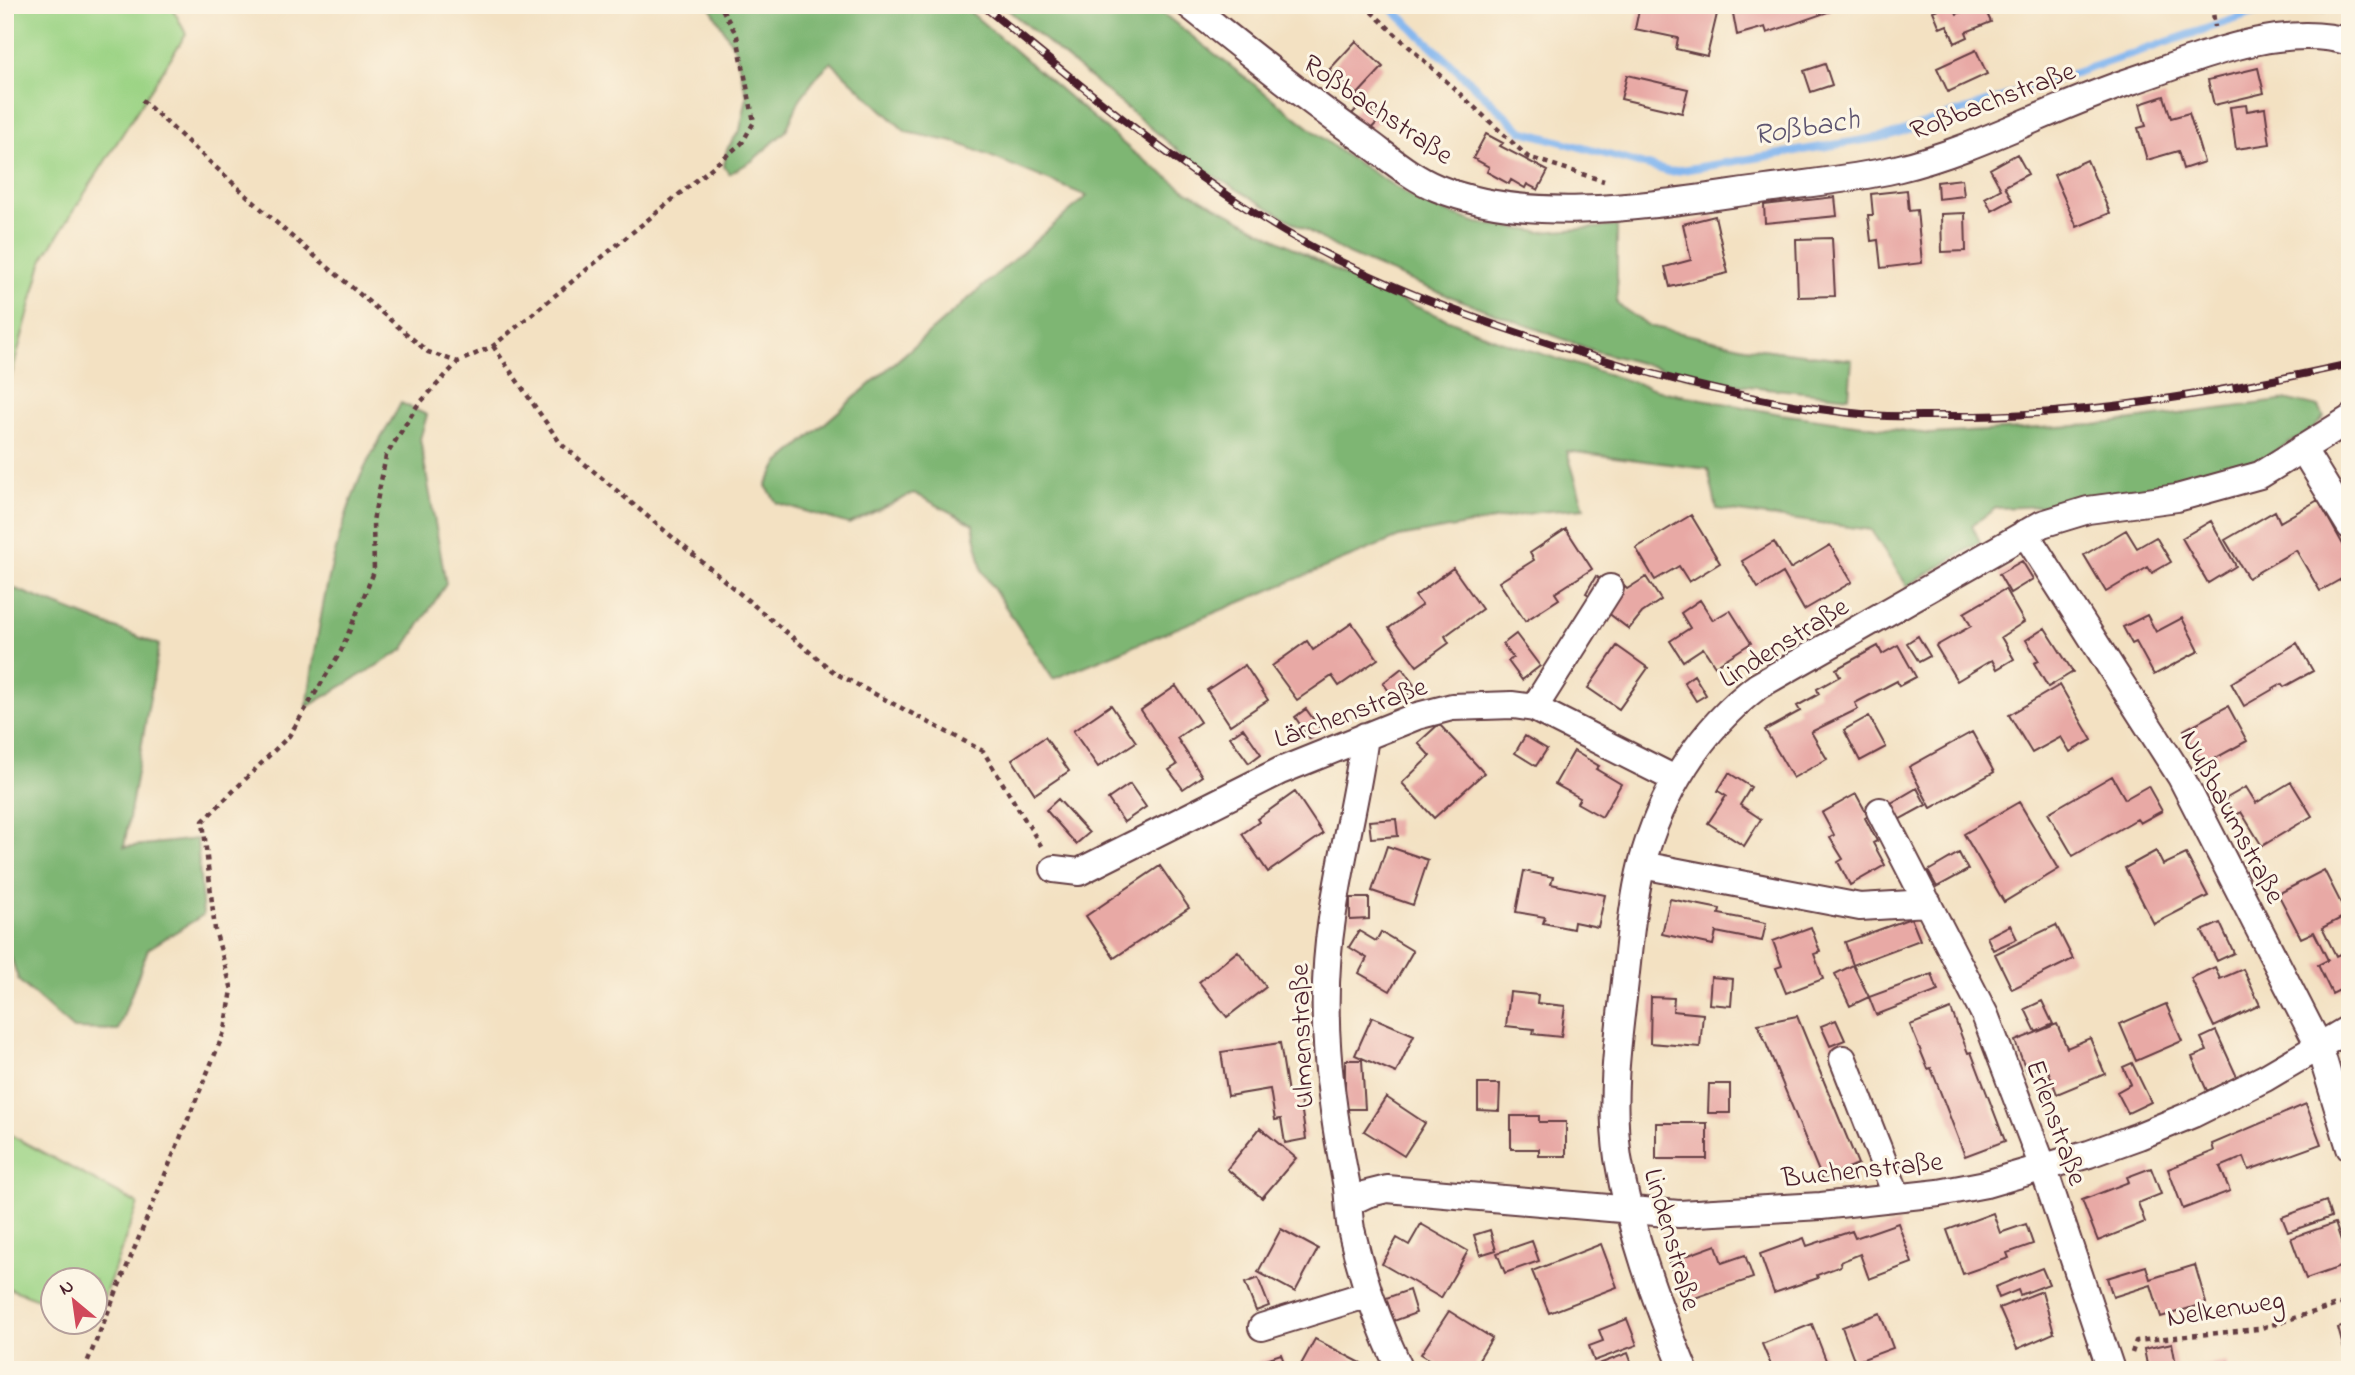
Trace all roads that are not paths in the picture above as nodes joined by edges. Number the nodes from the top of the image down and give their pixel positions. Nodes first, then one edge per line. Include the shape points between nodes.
1 (1189, 5) edge
2 (2350, 42) edge
3 (2350, 419) edge
4 (2302, 448) junction
5 (2350, 526) edge
6 (2025, 533) junction
7 (1610, 588) dead end
8 (1534, 708) junction
9 (1365, 736) junction
10 (1675, 779) junction
11 (1880, 811) dead end
12 (1642, 865) junction
13 (1054, 869) road end
14 (1928, 903) junction
15 (2350, 1028) edge
16 (2319, 1046) junction
17 (1843, 1059) dead end
18 (2350, 1147) edge
19 (2043, 1167) junction
20 (1897, 1197) junction
21 (1350, 1202) junction
22 (1628, 1211) junction
23 (1369, 1294) junction
24 (1262, 1328) dead end
25 (2120, 1365) edge
26 (1400, 1370) edge
27 (1684, 1370) edge

1 - 2 street, Roßbachstraße via 1304,97 1435,187 1498,205 1574,211 1671,202 1896,169 1986,138 2084,96 2246,44 2303,35
3 - 4 street, Lindenstraße
4 - 5 street
4 - 6 street, Lindenstraße via 2260,475 2177,498 2063,516
6 - 10 street, Lindenstraße via 1758,686 1722,717
6 - 16 street, Nußbaumstraße via 2182,777
7 - 8 street
8 - 9 street, Lärchenstraße via 1452,707
8 - 10 street, Lärchenstraße
9 - 13 street, Lärchenstraße via 1280,771 1079,872
9 - 21 street, Ulmenstraße via 1332,919 1327,977 1326,1054
10 - 12 street, Lindenstraße
11 - 14 street, Erlenstraße
12 - 14 street via 1860,907
12 - 22 street, Lindenstraße via 1615,1058 1618,1156
14 - 19 street, Erlenstraße via 1985,1016
15 - 16 street, Buchenstraße
16 - 18 street, Nußbaumstraße
16 - 19 street, Buchenstraße via 2193,1114
17 - 20 street
19 - 20 street, Buchenstraße via 1986,1184
19 - 25 street, Erlenstraße
20 - 22 street, Buchenstraße via 1747,1211
21 - 22 street, Buchenstraße via 1387,1189
21 - 23 street, Ulmenstraße via 1349,1217
22 - 27 street, Lindenstraße
23 - 24 street
23 - 26 street, Ulmenstraße

